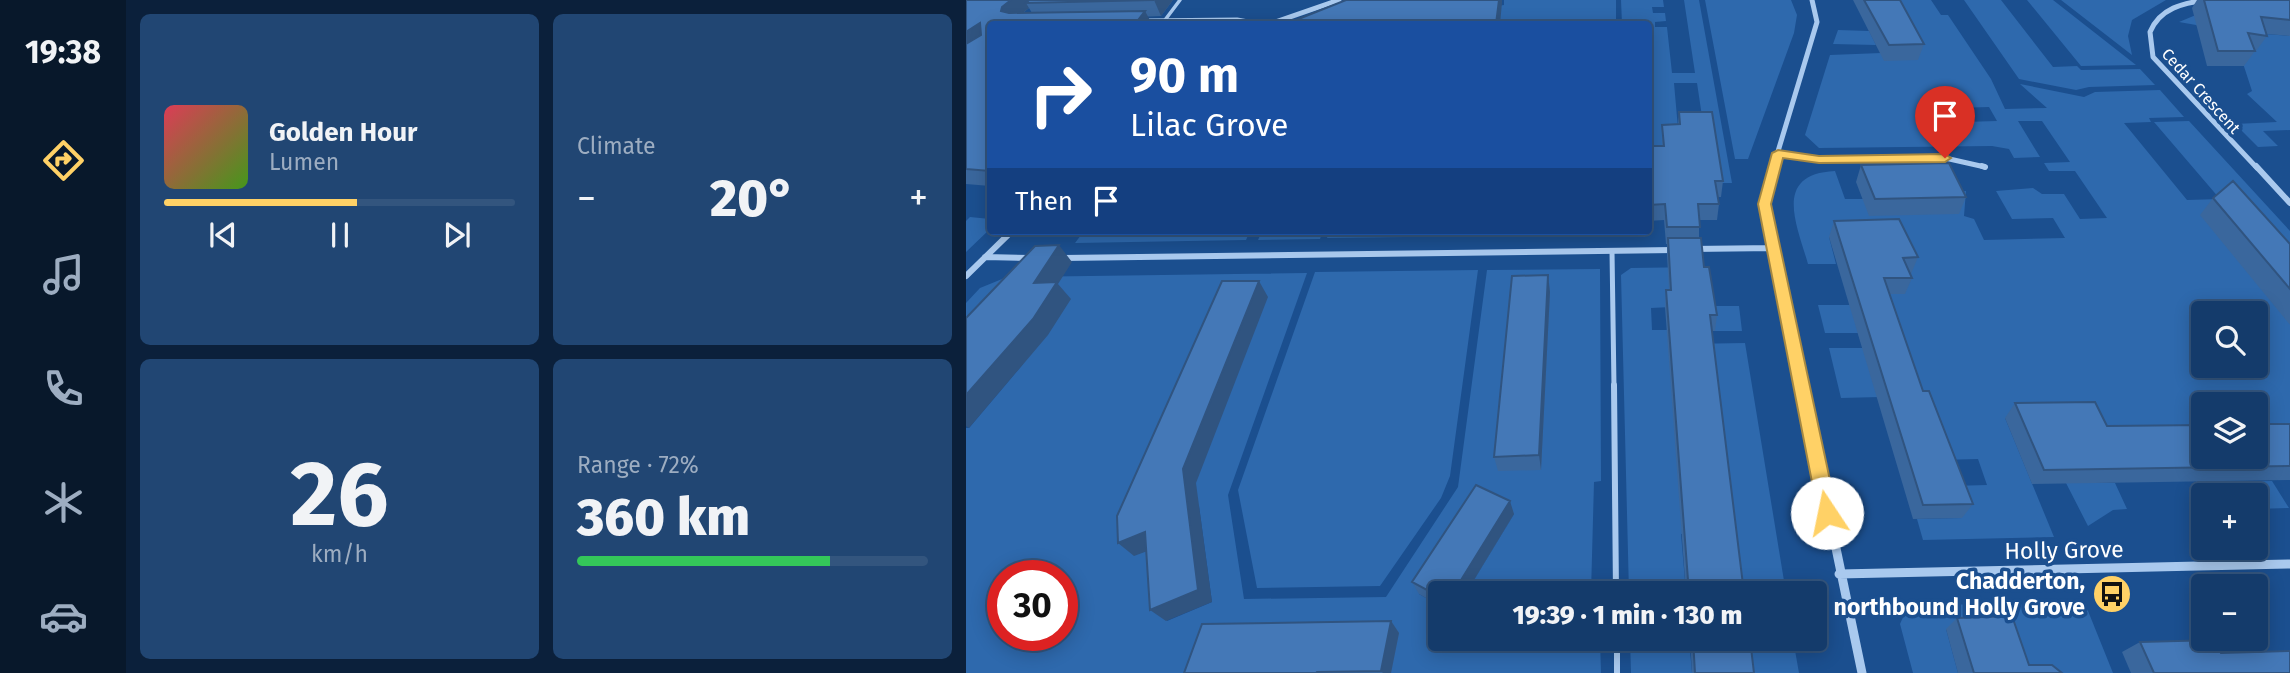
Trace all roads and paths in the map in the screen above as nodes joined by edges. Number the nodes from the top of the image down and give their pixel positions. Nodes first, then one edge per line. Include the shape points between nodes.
1 (1180, 0) edge
2 (1339, 0) edge
3 (1812, 0) edge
4 (2194, 0) edge
5 (2207, 0) edge
6 (1164, 21) edge
7 (1200, 21) edge
8 (1242, 21) edge
9 (1279, 21) edge
10 (1778, 153) junction
11 (1985, 167) dead end
12 (2290, 204) edge
13 (1008, 235) edge
14 (1774, 248) junction
15 (1612, 251) junction
16 (985, 257) junction
17 (1033, 258) edge
18 (1060, 258) edge
19 (966, 276) edge
20 (2290, 564) edge
21 (1839, 574) junction
22 (1616, 581) edge
23 (1617, 651) edge
24 (1617, 673) edge
25 (1861, 673) edge

1 - 6 lane
2 - 9 street
3 - 10 street via 1817,22
4 - 5 street, Cedar Crescent
4 - 12 street, Cedar Crescent via 2152,23 2146,37 2152,57
7 - 8 street
10 - 11 street via 1819,159 1945,158
10 - 14 street via 1765,204
13 - 16 street
14 - 15 street
14 - 21 street
15 - 18 street
15 - 22 lane
16 - 17 street
16 - 19 street
20 - 21 street, Holly Grove
21 - 25 street
23 - 24 lane

